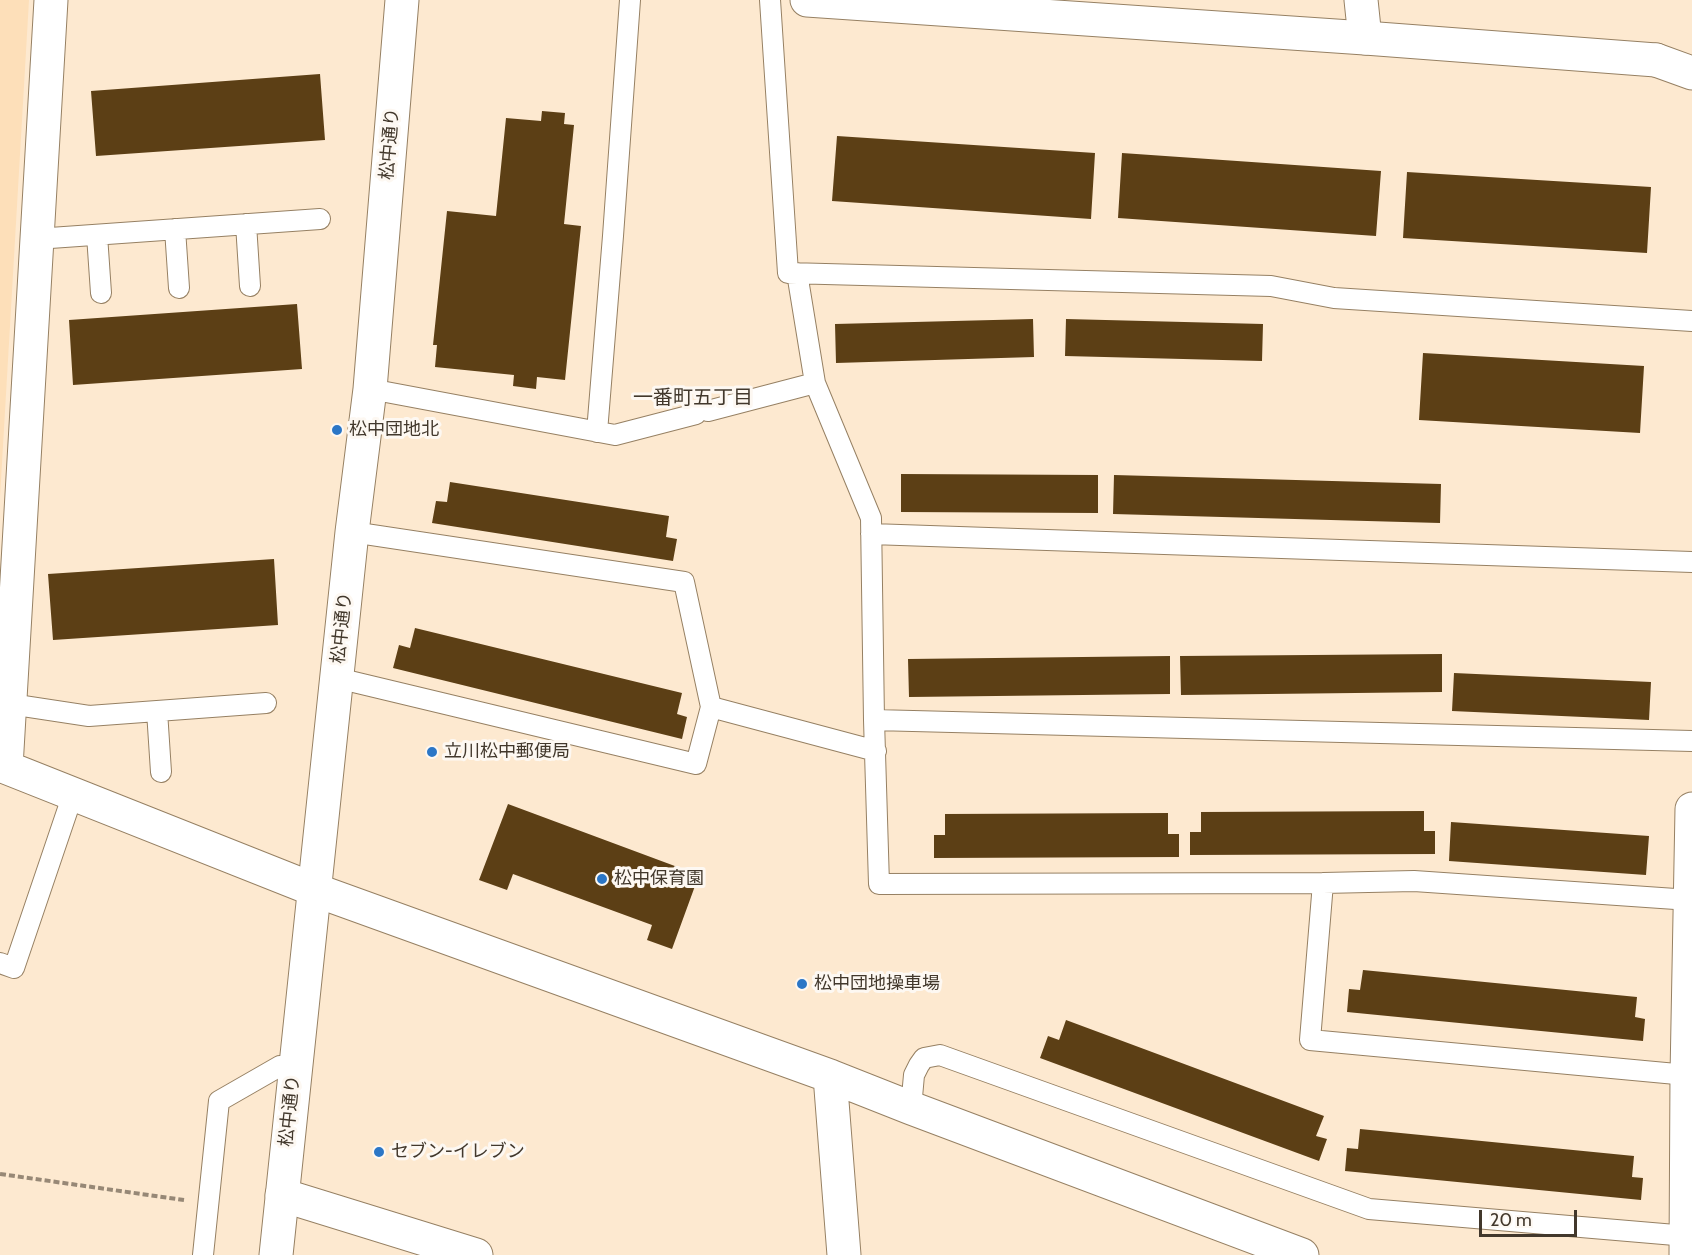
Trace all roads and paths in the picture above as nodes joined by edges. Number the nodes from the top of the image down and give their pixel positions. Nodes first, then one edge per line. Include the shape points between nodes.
1 (51, 0) edge
2 (402, 0) edge
3 (630, 0) edge
4 (770, 0) edge
5 (807, 0) edge
6 (1361, 0) edge
7 (1365, 38) junction
8 (1692, 73) edge
9 (320, 219) dead end
10 (246, 224) junction
11 (175, 230) junction
12 (97, 235) junction
13 (36, 239) junction
14 (797, 273) junction
15 (250, 286) dead end
16 (179, 288) dead end
17 (100, 293) dead end
18 (1692, 321) edge
19 (815, 382) junction
20 (370, 389) junction
21 (597, 432) junction
22 (352, 532) junction
23 (871, 534) junction
24 (1692, 562) edge
25 (337, 678) junction
26 (266, 703) dead end
27 (10, 704) junction
28 (711, 707) junction
29 (157, 711) junction
30 (874, 720) junction
31 (1692, 741) edge
32 (876, 752) junction
33 (3, 766) edge
34 (161, 772) dead end
35 (73, 794) junction
36 (1692, 809) edge
37 (1323, 883) junction
38 (315, 890) junction
39 (1690, 900) junction
40 (0, 963) edge
41 (295, 1067) junction
42 (1687, 1075) junction
43 (830, 1076) junction
44 (911, 1108) junction
45 (0, 1174) edge
46 (282, 1195) junction
47 (209, 1203) junction
48 (1686, 1246) edge
49 (203, 1255) edge
50 (276, 1255) edge
51 (476, 1255) edge
52 (844, 1255) edge
53 (1302, 1255) edge

1 - 13 street
2 - 20 street, 松中通り
3 - 21 lane
4 - 14 lane via 788,273
5 - 7 street
6 - 7 street
7 - 8 street via 1656,60
9 - 10 lane
10 - 11 lane
10 - 15 lane
11 - 12 lane
11 - 16 lane
12 - 13 lane
12 - 17 lane
13 - 27 street
14 - 18 lane via 1271,286 1334,298
14 - 19 lane
19 - 21 lane via 615,435
19 - 23 lane via 872,518
20 - 21 lane
20 - 22 street, 松中通り
22 - 25 street, 松中通り
22 - 28 lane via 684,582
23 - 24 lane
23 - 30 lane
25 - 28 lane via 696,764
25 - 38 street, 松中通り
26 - 29 lane
27 - 29 lane via 89,716
27 - 33 street
28 - 32 lane
29 - 34 lane
30 - 31 lane
30 - 32 lane
32 - 37 lane via 879,884
33 - 35 street
35 - 38 street
35 - 40 lane via 14,968
36 - 39 street
37 - 39 lane via 1414,881
37 - 42 lane via 1310,1040
38 - 41 street, 松中通り
38 - 43 street
39 - 42 street
41 - 46 street, 松中通り
41 - 47 lane via 280,1066 219,1101
42 - 48 street
43 - 44 street
43 - 52 street
44 - 48 lane via 914,1075 919,1065 924,1058 940,1055 1370,1209
44 - 53 street
45 - 47 path
46 - 50 street, 松中通り
46 - 51 street
47 - 49 lane

